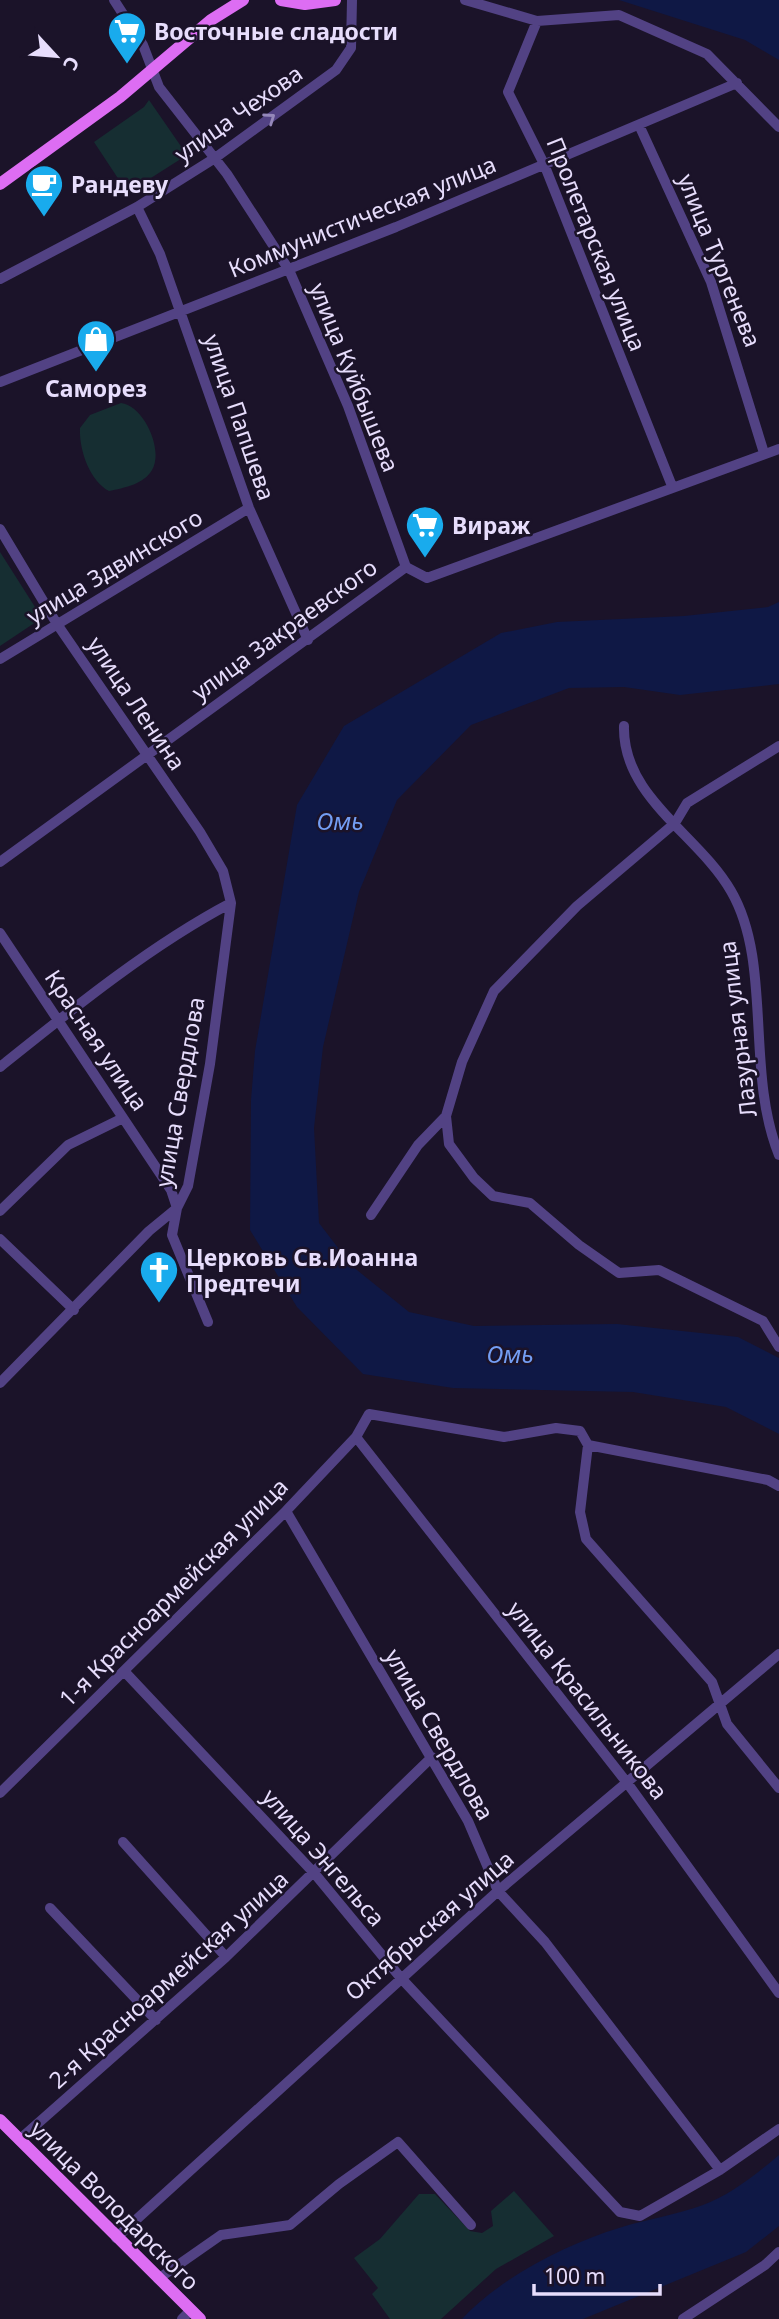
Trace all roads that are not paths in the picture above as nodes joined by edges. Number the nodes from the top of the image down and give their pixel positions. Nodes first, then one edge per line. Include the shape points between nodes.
1 (114, 0) edge
2 (243, 0) edge
3 (281, 0) edge
4 (335, 0) edge
5 (352, 0) edge
6 (465, 0) edge
7 (537, 21) junction
8 (153, 70) junction
9 (737, 83) junction
10 (639, 125) junction
11 (779, 127) edge
12 (215, 159) junction
13 (544, 164) junction
14 (0, 184) edge
15 (136, 207) junction
16 (289, 270) junction
17 (0, 279) edge
18 (181, 312) junction
19 (0, 382) edge
20 (779, 449) edge
21 (764, 453) junction
22 (672, 486) junction
23 (249, 508) junction
24 (0, 529) edge
25 (406, 567) junction
26 (57, 624) junction
27 (308, 640) junction
28 (0, 659) edge
29 (624, 726) dead end
30 (779, 746) edge
31 (146, 754) junction
32 (675, 823) junction
33 (0, 862) edge
34 (231, 903) junction
35 (0, 933) edge
36 (58, 1021) junction
37 (0, 1067) edge
38 (446, 1116) junction
39 (123, 1118) junction
40 (779, 1155) edge
41 (177, 1208) junction
42 (0, 1211) edge
43 (371, 1215) dead end
44 (0, 1239) edge
45 (74, 1310) junction
46 (208, 1322) dead end
47 (779, 1347) edge
48 (0, 1383) edge
49 (356, 1437) junction
50 (588, 1446) junction
51 (779, 1486) edge
52 (286, 1511) junction
53 (777, 1659) edge
54 (124, 1671) junction
55 (722, 1702) junction
56 (432, 1758) junction
57 (628, 1784) junction
58 (779, 1788) edge
59 (0, 1793) edge
60 (122, 1842) dead end
61 (315, 1874) junction
62 (498, 1891) junction
63 (50, 1908) dead end
64 (226, 1957) junction
65 (400, 1977) junction
66 (779, 1993) edge
67 (156, 2020) junction
68 (0, 2120) edge
69 (779, 2129) edge
70 (19, 2140) junction
71 (720, 2170) junction
72 (471, 2225) dead end
73 (116, 2238) junction
74 (779, 2252) edge
75 (158, 2279) junction
76 (191, 2316) edge
77 (683, 2319) edge

1 - 8 street, улица Куйбышева
2 - 8 main road via 211,20
3 - 4 main road via 305,4
12 -> 5 street, улица Чехова via 346,60 351,48
6 - 7 street
7 - 9 street via 619,15 707,54
7 - 13 street, Пролетарская улица via 508,92
8 - 12 street, улица Куйбышева via 159,87
8 - 14 main road
9 - 10 street, Коммунистическая улица
9 - 11 street
10 - 13 street, Коммунистическая улица
10 - 21 street, улица Тургенева via 711,282
12 - 15 street, улица Чехова
12 - 16 street, улица Куйбышева
13 - 16 street, Коммунистическая улица
13 - 22 street, Пролетарская улица
15 - 17 street, улица Чехова
15 - 18 street, улица Папшева via 160,254
16 - 18 street, Коммунистическая улица
16 - 25 street, улица Куйбышева via 348,406
18 - 19 street, Коммунистическая улица
18 - 23 street, улица Папшева
20 - 21 street, улица Закраевского
21 - 22 street, улица Закраевского
22 - 25 street, улица Закраевского via 427,578
23 - 26 street, улица Здвинского
23 - 27 street, улица Папшева
24 - 26 street, улица Ленина
25 - 27 street, улица Закраевского
26 - 28 street, улица Здвинского
26 - 31 street, улица Ленина
27 - 31 street, улица Закраевского
29 - 32 street, Лазурная улица via 624,749 653,802
30 - 32 street via 687,803
31 - 33 street, улица Закраевского
31 - 34 street, улица Ленина via 223,871
32 - 38 street via 577,906 494,991
32 - 40 street, Лазурная улица via 730,889 745,920 752,949 763,1088
34 - 36 street
34 - 41 street, улица Свердлова via 188,1186
35 - 36 street, Красная улица
36 - 37 street
36 - 39 street, Красная улица
38 - 43 street via 418,1145
38 - 47 street via 449,1144 493,1196 530,1203 620,1273 659,1270 763,1321
39 - 41 street, Красная улица via 171,1190
39 - 42 street via 68,1145
41 - 45 street
41 - 46 street, улица Свердлова via 172,1235
44 - 45 street
45 - 48 street
49 - 50 street, 1-я Красноармейская улица via 369,1415 504,1437 556,1428 580,1431
49 - 52 street, 1-я Красноармейская улица
49 - 57 street, улица Красильникова
50 - 51 street via 768,1480
50 - 55 street via 580,1512 586,1539 712,1682
52 - 54 street, 1-я Красноармейская улица
52 - 56 street, улица Свердлова
53 - 55 street, Октябрьская улица
54 - 59 street, 1-я Красноармейская улица
54 - 61 street, улица Энгельса
55 - 57 street, Октябрьская улица
55 - 58 street via 727,1724
56 - 61 street, 2-я Красноармейская улица
56 - 62 street, улица Свердлова via 468,1821
57 - 62 street, Октябрьская улица
57 - 66 street, улица Красильникова
60 - 64 street
61 - 64 street, 2-я Красноармейская улица
61 - 65 street, улица Энгельса
62 - 65 street, Октябрьская улица
62 - 71 street, улица Свердлова via 545,1942
63 - 67 street
64 - 67 street, 2-я Красноармейская улица
65 - 71 street, улица Энгельса via 620,2212 640,2216
65 - 73 street, Октябрьская улица
67 - 70 street, 2-я Красноармейская улица
68 - 70 main road, улица Володарского
69 - 71 street
70 - 73 main road, улица Володарского
72 - 75 street via 398,2142 290,2225 221,2235
73 - 75 main road, улица Володарского
74 - 77 street
75 - 76 main road, улица Володарского

